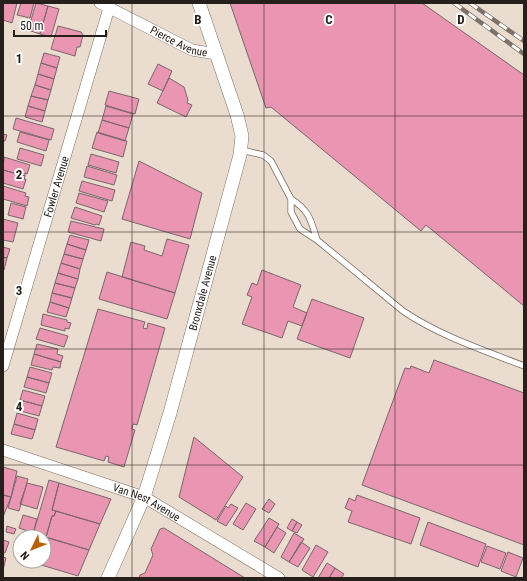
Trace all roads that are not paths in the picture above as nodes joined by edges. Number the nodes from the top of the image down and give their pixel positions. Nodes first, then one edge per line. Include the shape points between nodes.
1 (199, 3) edge
2 (104, 5) edge
3 (216, 54) junction
4 (241, 150) junction
5 (291, 199) junction
6 (317, 240) junction
7 (3, 366) edge
8 (524, 366) edge
9 (3, 450) edge
10 (144, 497) junction
11 (108, 578) edge
12 (279, 578) edge

1 - 3 street, Bronxdale Avenue
2 - 3 street, Pierce Avenue via 192,50
2 - 7 street, Fowler Avenue
3 - 4 street, Bronxdale Avenue via 240,125
4 - 5 lane via 267,157
4 - 10 street, Bronxdale Avenue via 182,373
5 - 6 lane via 303,206 312,222
5 - 6 lane via 291,212 300,229
6 - 8 lane via 381,294 417,320 452,338
9 - 10 street, Van Nest Avenue
10 - 11 street, Bronxdale Avenue
10 - 12 street, Van Nest Avenue

